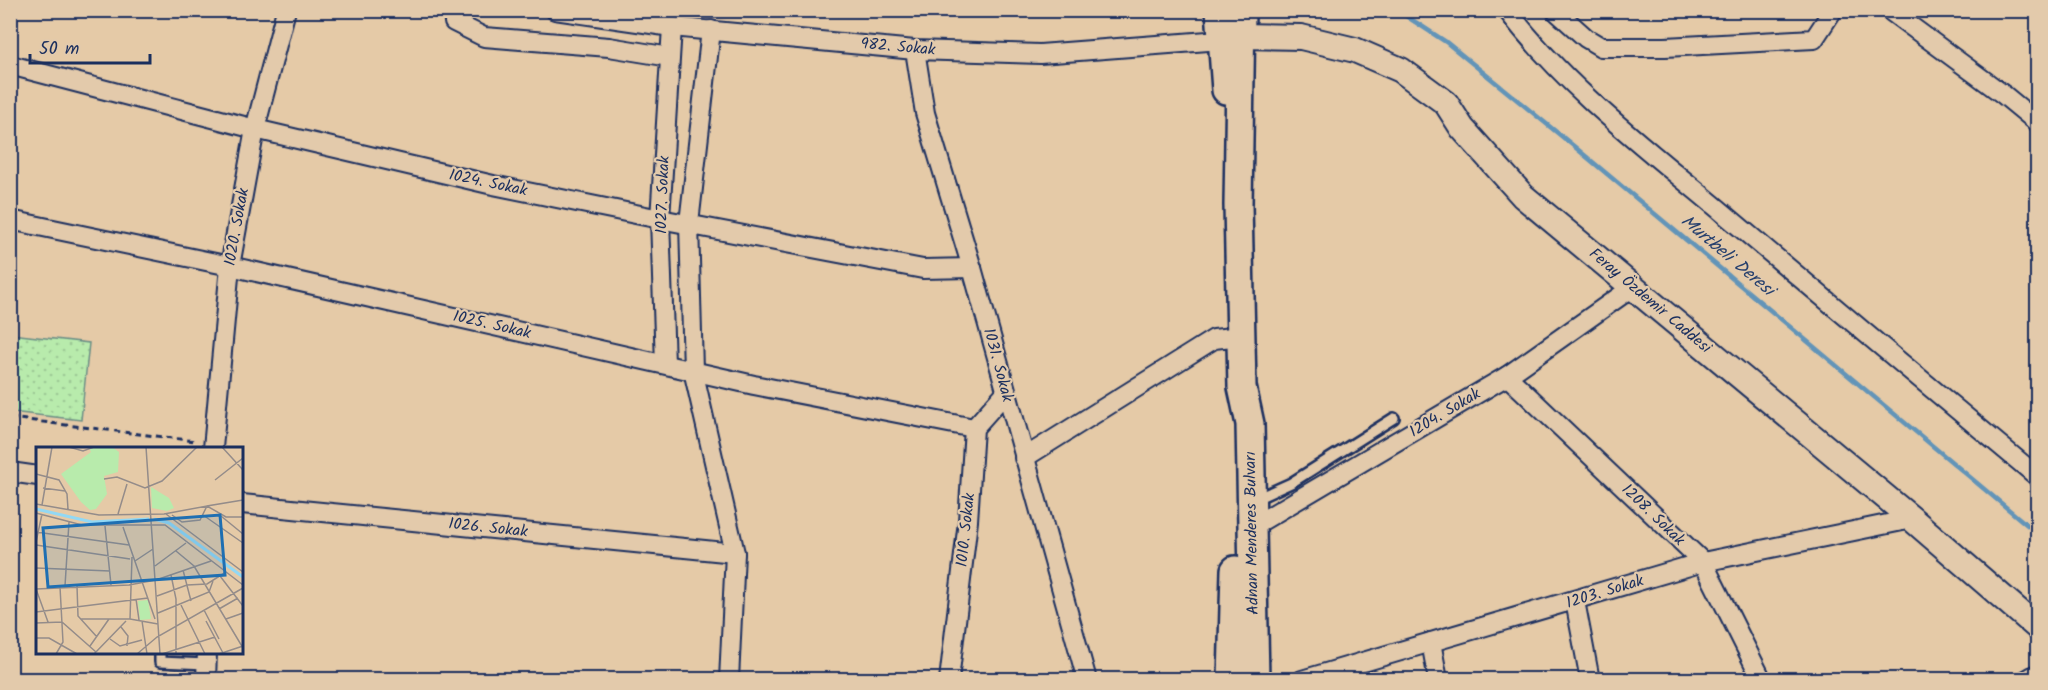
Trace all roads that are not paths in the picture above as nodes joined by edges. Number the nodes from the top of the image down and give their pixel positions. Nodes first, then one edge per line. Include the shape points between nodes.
1 (286, 10) edge
2 (453, 10) edge
3 (555, 10) edge
4 (1507, 10) edge
5 (1555, 10) edge
6 (1833, 10) edge
7 (1889, 10) edge
8 (1231, 24) edge
9 (672, 27) junction
10 (711, 30) junction
11 (915, 50) junction
12 (670, 57) junction
13 (10, 65) edge
14 (2037, 123) edge
15 (255, 129) junction
16 (660, 219) junction
17 (10, 220) edge
18 (689, 223) junction
19 (230, 266) junction
20 (972, 268) junction
21 (1633, 287) junction
22 (1241, 336) junction
23 (665, 364) junction
24 (693, 370) junction
25 (1507, 376) junction
26 (1242, 387) junction
27 (1006, 392) junction
28 (1394, 418) dead end
29 (975, 428) junction
30 (213, 446) edge
31 (1024, 458) junction
32 (10, 472) edge
33 (36, 476) edge
34 (2037, 477) edge
35 (1251, 501) junction
36 (243, 504) edge
37 (1912, 519) junction
38 (1251, 528) junction
39 (735, 553) junction
40 (1703, 562) junction
41 (1575, 601) junction
42 (2037, 628) edge
43 (1431, 642) junction
44 (160, 654) edge
45 (207, 665) edge
46 (2037, 673) edge
47 (729, 680) edge
48 (949, 680) edge
49 (1087, 680) edge
50 (1232, 680) edge
51 (1255, 680) edge
52 (1302, 680) edge
53 (1438, 680) edge
54 (1590, 680) edge
55 (1762, 680) edge
56 (2026, 680) edge

1 - 15 street, 1020. Sokak
2 - 12 street via 454,22 484,37 609,47
3 - 9 street, 982. Sokak
4 - 34 street via 1570,82
5 - 6 street via 1601,47 1814,39
7 - 14 street
8 - 11 street, 982. Sokak via 1040,54
8 - 21 street, Feray Özdemir Caddesi via 1355,50 1401,70 1446,103 1462,128 1523,196
8 - 22 main road, Adnan Menderes Bulvarı
9 - 10 street, 982. Sokak
9 - 12 street, 1027. Sokak
10 - 11 street, 982. Sokak
10 - 18 street
11 - 20 street, 1031. Sokak via 925,113
12 - 16 street, 1027. Sokak
13 - 15 street, 1024. Sokak
15 - 16 street, 1024. Sokak
15 - 19 street, 1020. Sokak
16 - 18 street, 1024. Sokak
16 - 23 street, 1027. Sokak
17 - 19 street, 1025. Sokak
18 - 20 street, 1024. Sokak via 923,269
18 - 24 street
19 - 23 street, 1025. Sokak
19 - 30 street, 1020. Sokak
20 - 27 street, 1031. Sokak
21 - 25 street, 1204. Sokak
21 - 37 street, Feray Özdemir Caddesi
22 - 26 main road, Adnan Menderes Bulvarı
22 - 31 street via 1214,339
23 - 24 street, 1025. Sokak
24 - 29 street, 1025. Sokak
24 - 39 street
25 - 38 street, 1204. Sokak
25 - 40 street, 1208. Sokak
26 - 35 main road, Adnan Menderes Bulvarı via 1250,424
26 - 50 main road, Adnan Menderes Bulvarı via 1235,423
27 - 29 street
27 - 31 street, 1031. Sokak
28 - 35 lane via 1291,483
29 - 48 street, 1010. Sokak
31 - 49 street, 1031. Sokak
32 - 33 street
35 - 38 main road, Adnan Menderes Bulvarı
36 - 39 street, 1026. Sokak
37 - 40 street, 1203. Sokak
37 - 42 street, Feray Özdemir Caddesi
38 - 51 main road, Adnan Menderes Bulvarı
39 - 47 street
40 - 41 street, 1203. Sokak
40 - 55 street, 1208. Sokak
41 - 43 street, 1203. Sokak
41 - 54 street
43 - 52 street, 1203. Sokak
43 - 53 street
44 - 45 lane via 160,662
46 - 56 street

